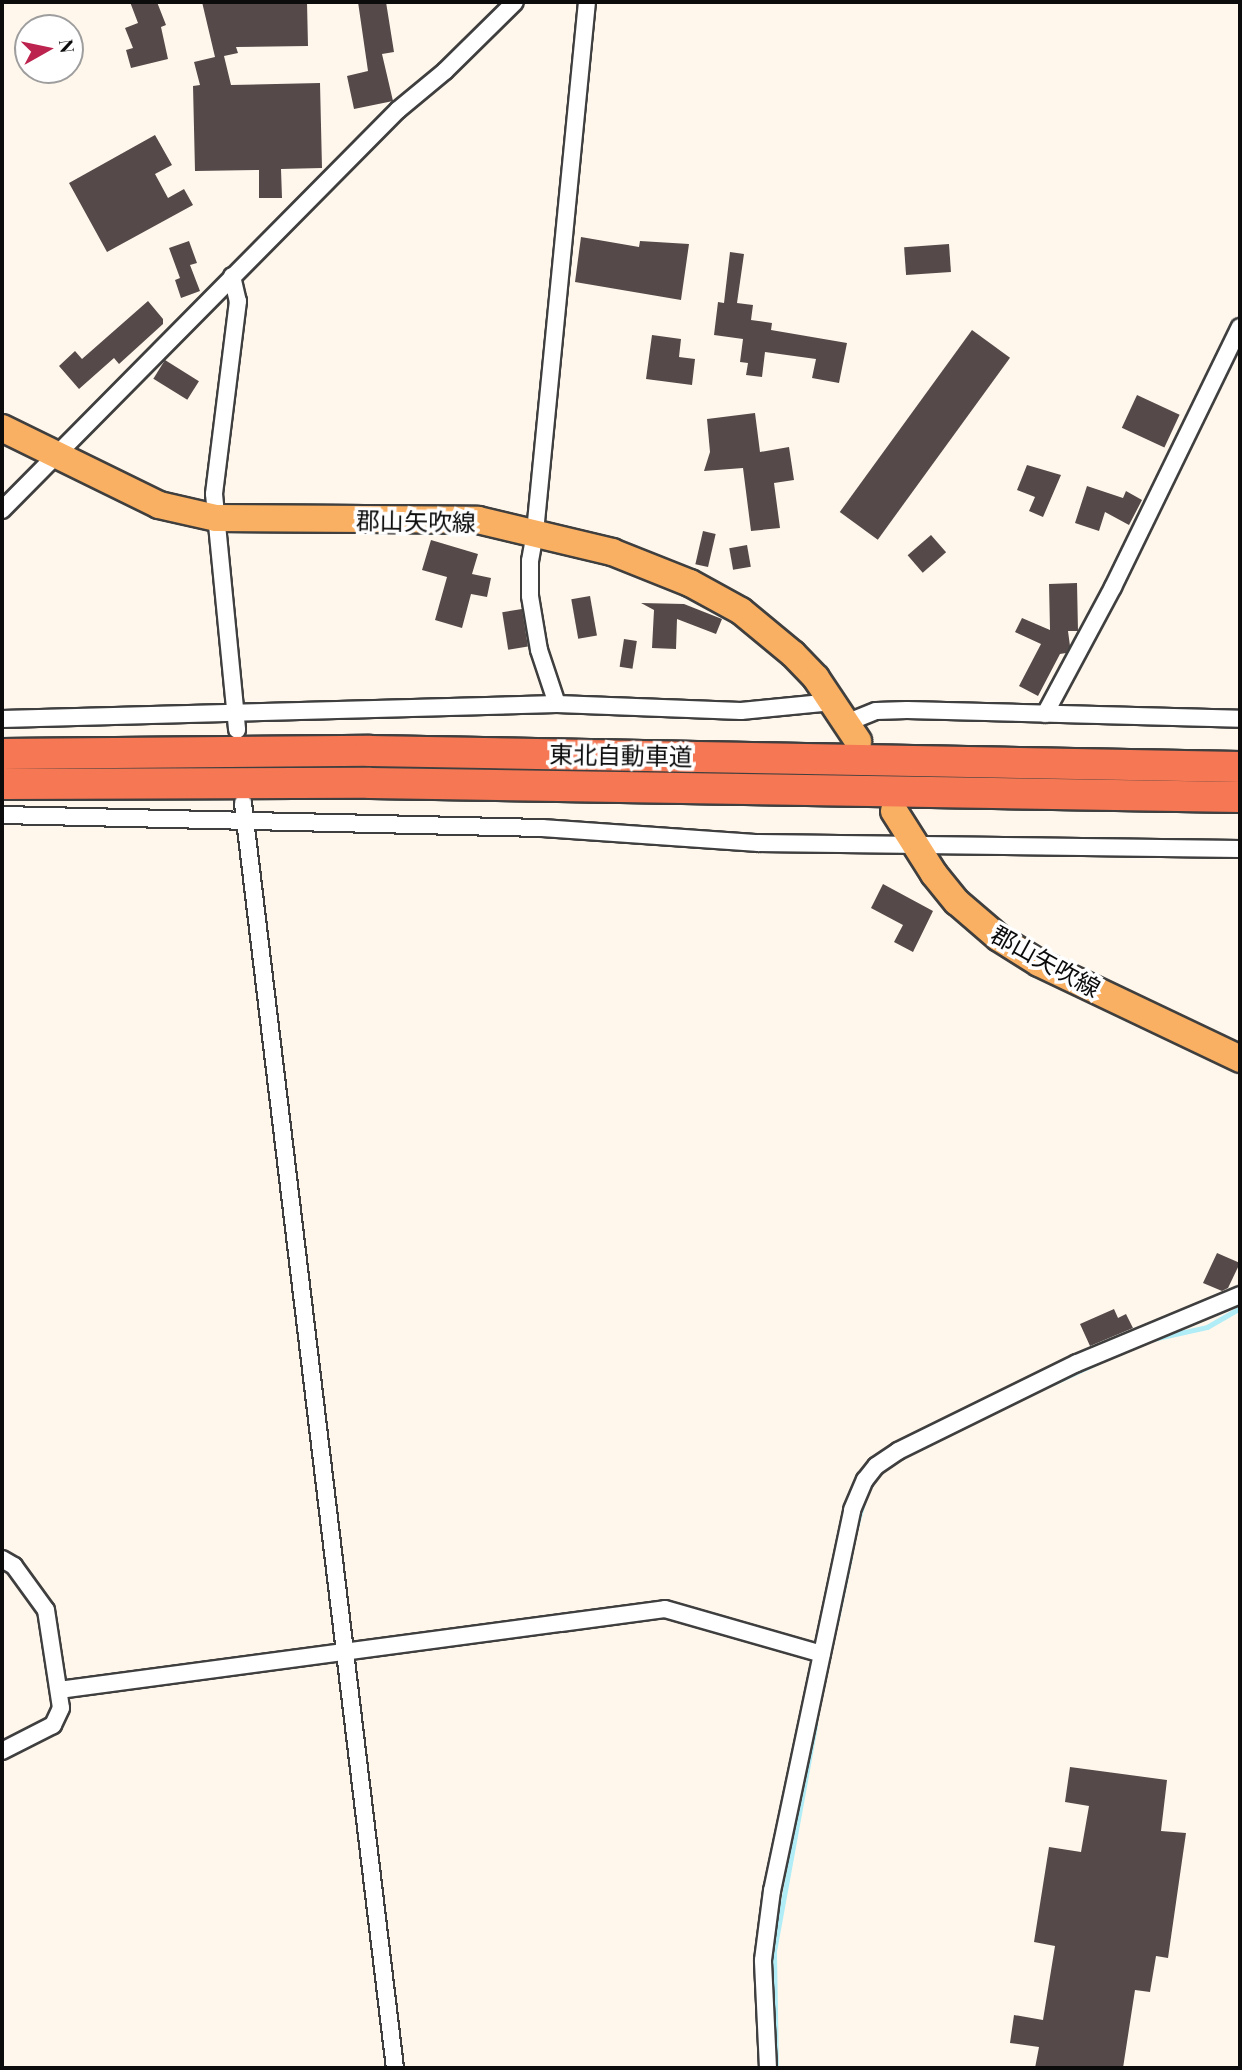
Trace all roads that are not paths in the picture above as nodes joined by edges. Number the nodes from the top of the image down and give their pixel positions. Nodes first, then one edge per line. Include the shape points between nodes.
1 (515, 2) edge
2 (587, 2) edge
3 (232, 276) junction
4 (1240, 327) edge
5 (2, 428) edge
6 (54, 455) junction
7 (2, 510) edge
8 (216, 518) junction
9 (535, 532) junction
10 (557, 704) junction
11 (235, 712) junction
12 (1045, 714) junction
13 (2, 719) edge
14 (1240, 719) edge
15 (846, 722) junction
16 (237, 730) dead end
17 (2, 754) edge
18 (1240, 766) edge
19 (2, 784) edge
20 (1240, 797) edge
21 (243, 803) dead end
22 (894, 811) dead end
23 (2, 815) edge
24 (246, 822) junction
25 (914, 845) junction
26 (1240, 849) edge
27 (1240, 1059) edge
28 (1240, 1296) edge
29 (2, 1559) edge
30 (345, 1650) junction
31 (822, 1654) junction
32 (59, 1690) junction
33 (2, 1751) edge
34 (396, 2068) edge
35 (768, 2068) edge

1 - 3 street via 398,110
2 - 9 street
3 - 6 street
3 - 8 street via 238,301 214,494
4 - 12 street via 1113,587
5 - 6 main road, 郡山矢吹線
6 - 7 street
6 - 8 main road, 郡山矢吹線 via 159,505
8 - 9 main road, 郡山矢吹線 via 478,520
8 - 11 street
9 - 10 street via 530,596 539,650
9 - 15 main road, 郡山矢吹線 via 612,552 733,606 793,654
10 - 11 street
10 - 15 street via 741,711
11 - 13 street
11 - 16 street
12 - 14 street
12 - 15 street via 876,711
17 - 18 highway, 東北自動車道 via 370,751
19 - 20 highway, 東北自動車道 via 383,783
21 - 24 street
22 - 25 main road, 郡山矢吹線
23 - 24 street
24 - 25 street via 542,828 758,843
24 - 30 street
25 - 26 street
25 - 27 main road, 郡山矢吹線 via 957,902 1018,951
28 - 31 street via 1077,1363 876,1466 860,1488 852,1510
29 - 32 street via 14,1566 46,1610
30 - 31 street via 665,1609
30 - 32 street
30 - 34 street
31 - 35 street via 772,1891 763,1960
32 - 33 street via 61,1708 53,1725

